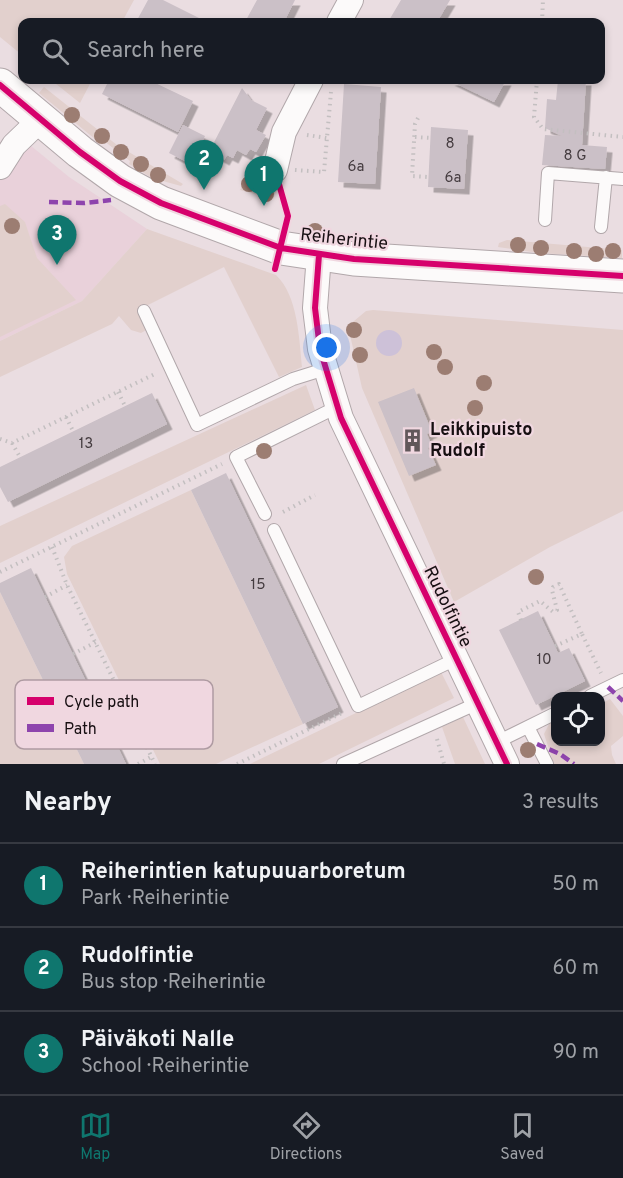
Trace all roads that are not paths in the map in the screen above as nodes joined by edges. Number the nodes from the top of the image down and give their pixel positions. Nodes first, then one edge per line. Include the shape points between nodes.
1 (351, 0) edge
2 (341, 18) edge
3 (320, 84) edge
4 (0, 85) edge
5 (41, 118) junction
6 (0, 167) edge
7 (275, 170) road end
8 (606, 177) junction
9 (623, 178) edge
10 (545, 220) dead end
11 (601, 227) dead end
12 (319, 255) junction
13 (623, 276) edge
14 (144, 311) dead end
15 (325, 369) junction
16 (337, 407) junction
17 (264, 514) dead end
18 (274, 530) dead end
19 (456, 659) junction
20 (623, 680) edge
21 (598, 692) edge
22 (478, 703) junction
23 (551, 715) edge
24 (528, 727) junction
25 (497, 742) junction
26 (343, 764) edge
27 (507, 764) edge
28 (547, 764) edge

1 - 2 street
3 - 7 street via 284,132
4 - 5 street, Reiherintie
5 - 6 street via 14,145
5 - 12 street, Reiherintie via 112,175 161,203 247,237
8 - 9 lane
8 - 10 lane via 548,173
8 - 11 lane
12 - 13 street, Reiherintie
12 - 15 street, Rudolfintie via 313,296
14 - 15 lane via 197,425 293,379
15 - 16 street, Rudolfintie
16 - 17 lane via 236,457
16 - 19 street, Rudolfintie
18 - 19 lane via 358,706
19 - 22 street, Rudolfintie
20 - 21 lane
22 - 25 street, Rudolfintie
22 - 26 lane
23 - 24 lane
24 - 25 lane
24 - 28 lane
25 - 27 street, Rudolfintie

